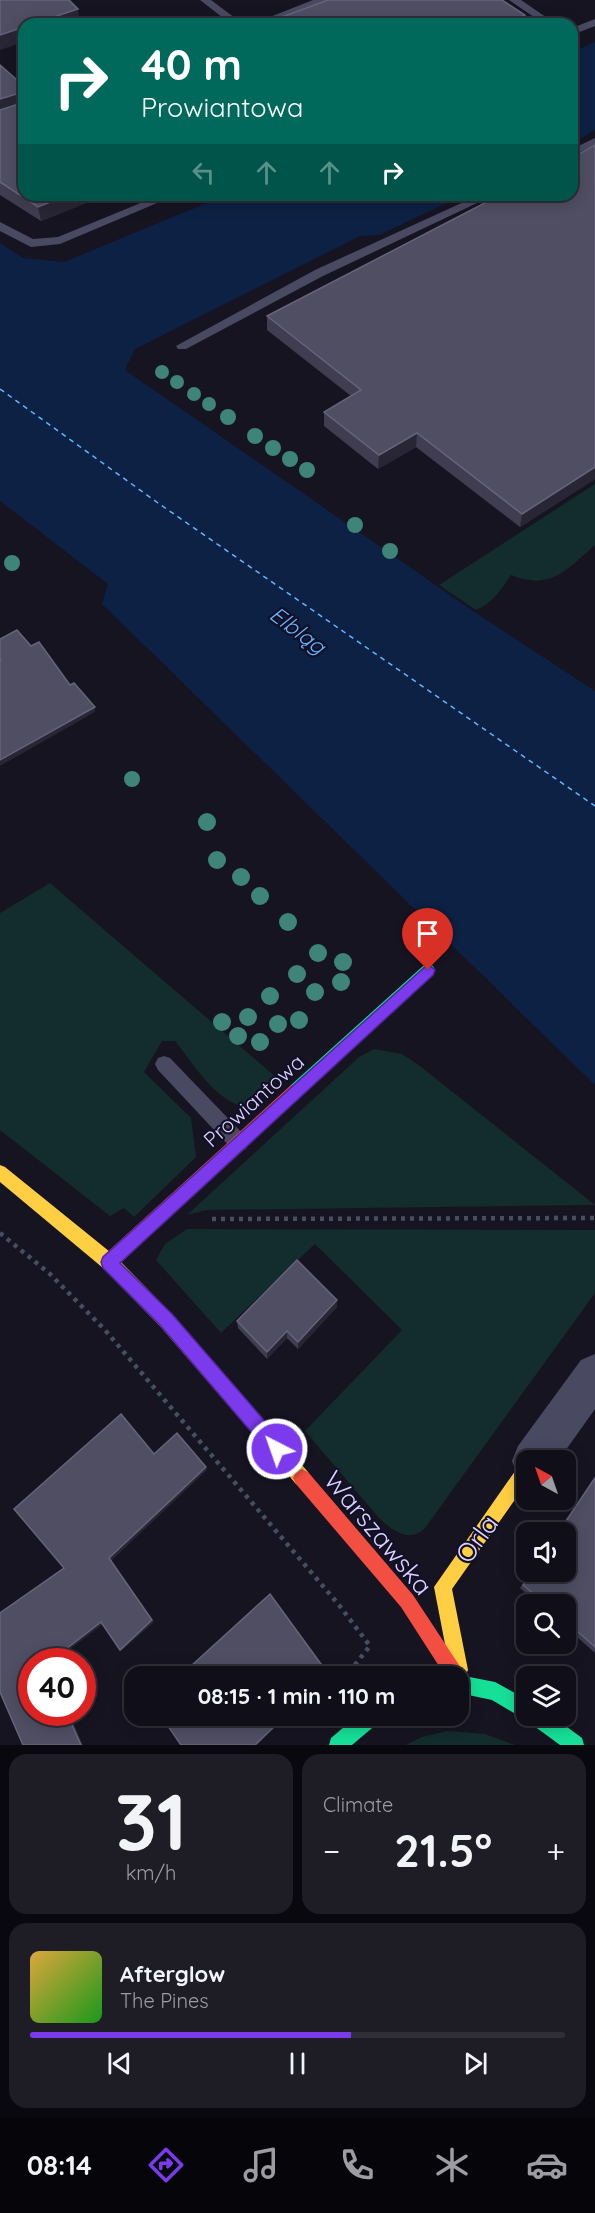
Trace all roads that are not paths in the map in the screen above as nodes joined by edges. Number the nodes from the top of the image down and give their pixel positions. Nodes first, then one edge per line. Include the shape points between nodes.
1 (205, 0) edge
2 (322, 0) edge
3 (514, 0) edge
4 (230, 18) edge
5 (273, 18) edge
6 (542, 18) edge
7 (595, 22) edge
8 (578, 29) edge
9 (595, 141) edge
10 (578, 150) edge
11 (155, 201) edge
12 (475, 201) edge
13 (0, 226) edge
14 (182, 346) dead end
15 (428, 970) dead end
16 (164, 1064) dead end
17 (239, 1143) junction
18 (0, 1172) edge
19 (109, 1262) junction
20 (595, 1374) edge
21 (541, 1450) edge
22 (516, 1484) edge
23 (449, 1666) edge
24 (456, 1666) edge
25 (469, 1683) edge
26 (516, 1703) edge
27 (360, 1726) edge
28 (550, 1726) edge
29 (338, 1745) edge
30 (575, 1745) edge

1 - 4 lane
2 - 5 lane
3 - 6 lane
7 - 8 lane
9 - 10 lane
11 - 13 lane via 60,240 31,243
12 - 14 lane via 319,273
15 - 17 street, Prowiantowa
16 - 17 lane
17 - 19 street, Prowiantowa
18 - 19 street, Warszawska
19 - 23 street, Warszawska via 166,1320 407,1602
20 - 21 street
22 - 24 street, Orla via 443,1587
25 - 26 street via 501,1693
27 - 29 street
28 - 30 street

